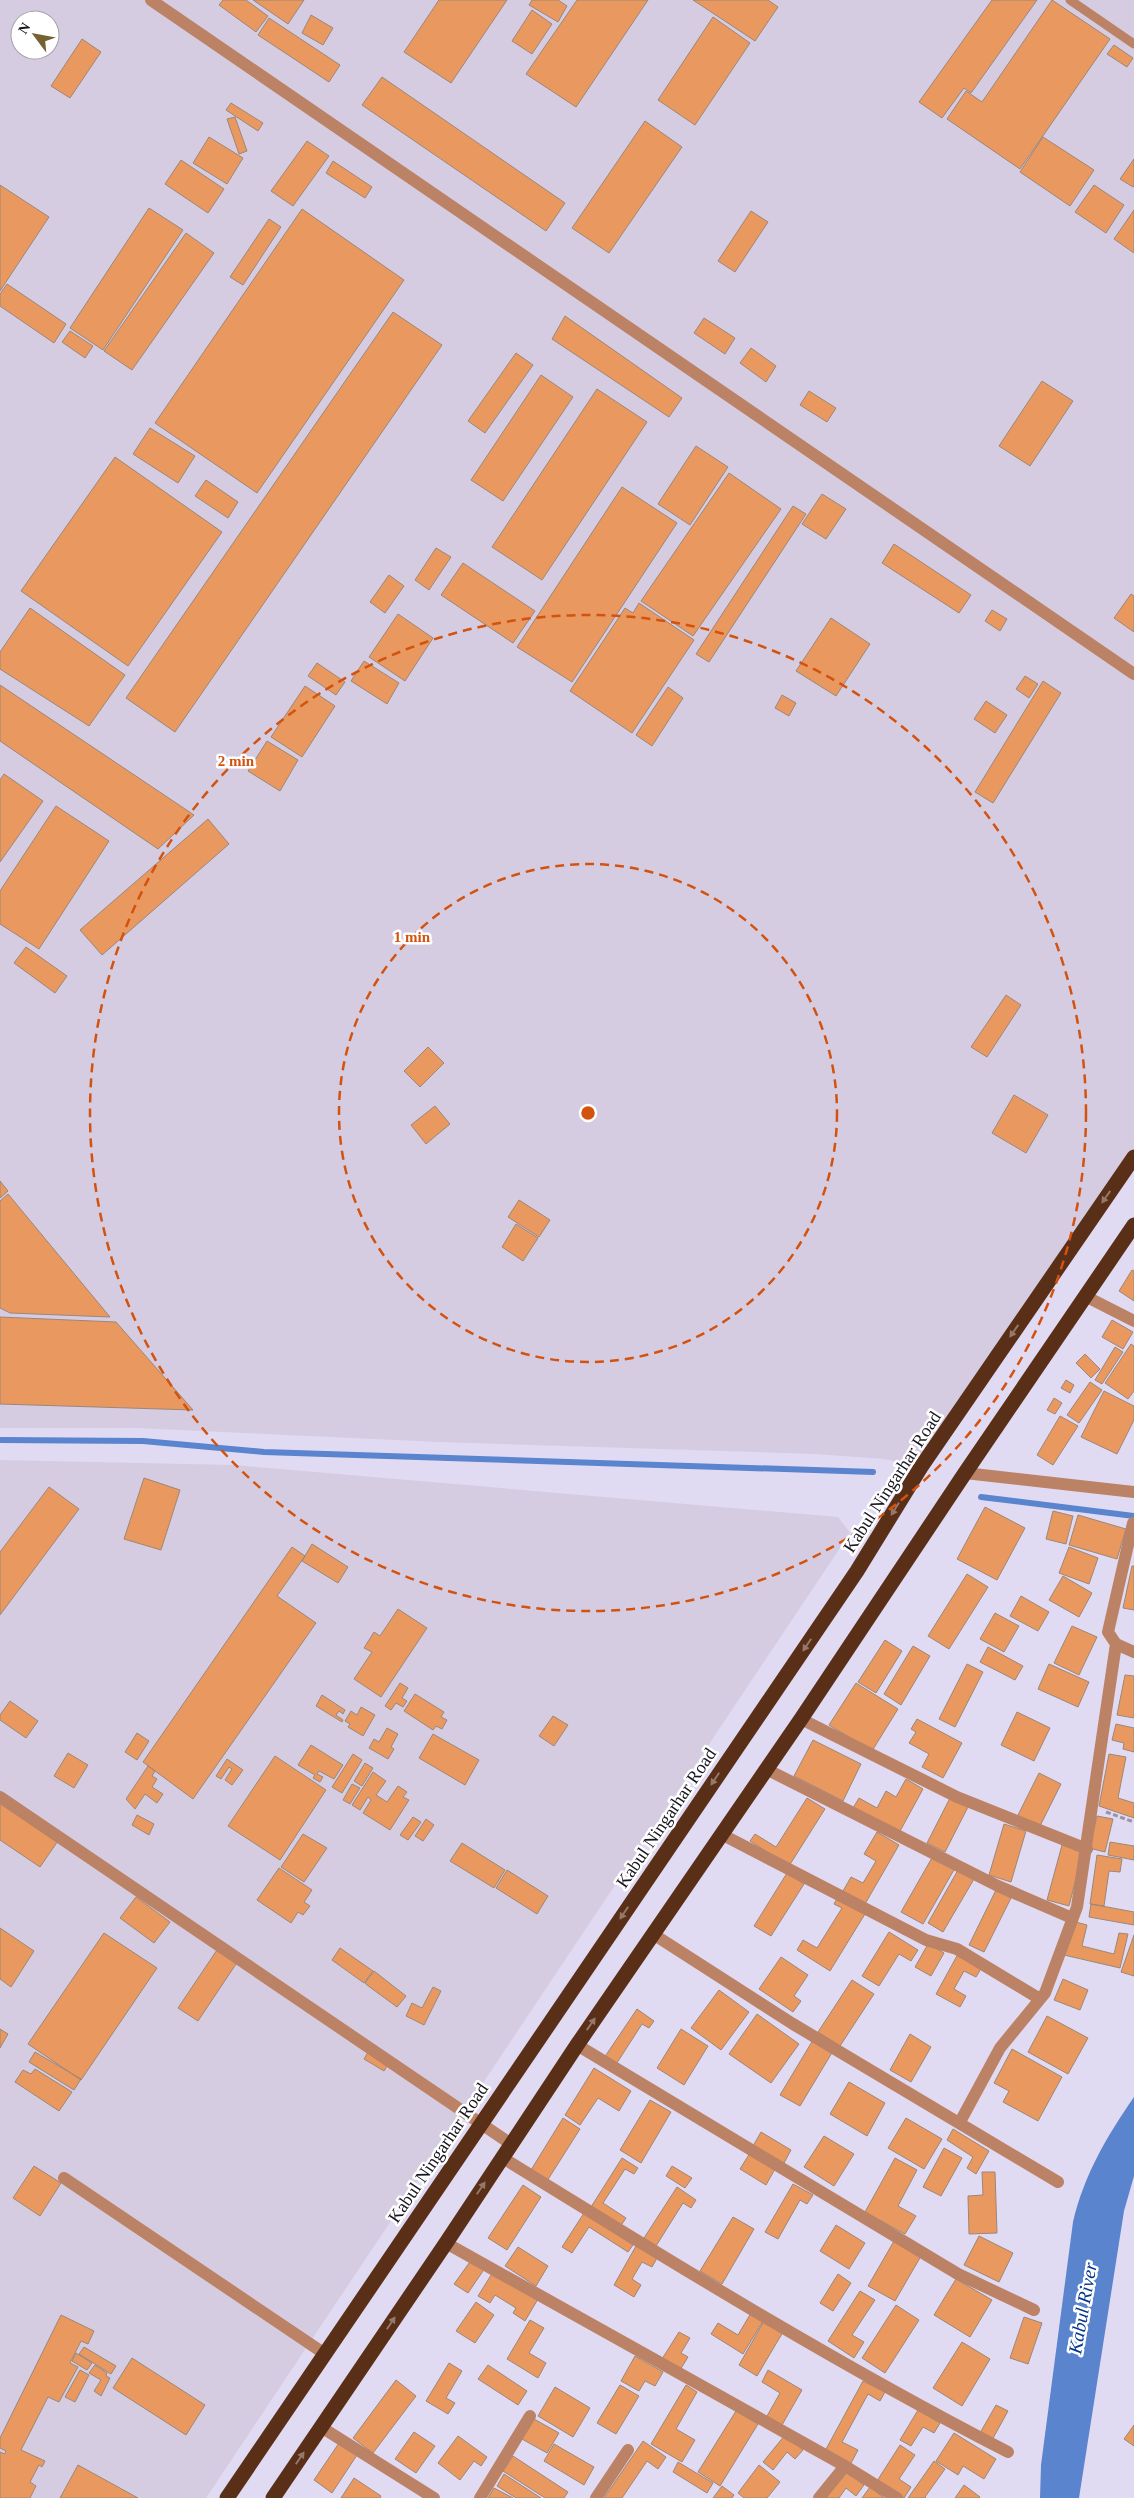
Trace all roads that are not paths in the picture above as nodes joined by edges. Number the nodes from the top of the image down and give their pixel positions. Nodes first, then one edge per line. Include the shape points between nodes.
1 (151, 0) edge
2 (1070, 0) edge
3 (1134, 44) edge
4 (1134, 674) edge
5 (1134, 1157) edge
6 (1134, 1225) edge
7 (1085, 1296) junction
8 (1134, 1322) edge
9 (965, 1473) junction
10 (1134, 1492) edge
11 (1133, 1523) edge
12 (1116, 1644) junction
13 (1134, 1652) edge
14 (801, 1719) junction
15 (766, 1769) junction
16 (0, 1797) edge
17 (721, 1834) junction
18 (1088, 1849) junction
19 (1072, 1918) junction
20 (653, 1934) junction
21 (1040, 1999) junction
22 (577, 2045) junction
23 (960, 2122) junction
24 (481, 2123) junction
25 (511, 2144) junction
26 (502, 2158) junction
27 (64, 2178) dead end
28 (1058, 2182) dead end
29 (446, 2243) junction
30 (1034, 2310) dead end
31 (325, 2354) junction
32 (530, 2416) dead end
33 (321, 2427) junction
34 (628, 2450) dead end
35 (1008, 2452) dead end
36 (845, 2466) junction
37 (227, 2498) edge
38 (273, 2498) edge
39 (434, 2498) edge
40 (480, 2498) edge
41 (596, 2498) edge
42 (819, 2498) edge
43 (897, 2498) edge

1 - 4 street
2 - 3 lane
5 -> 24 highway, Kabul Ningarhar Road via 921,1467 852,1579
6 - 7 highway
7 - 8 street
7 - 9 highway
9 - 10 street
9 - 14 highway
11 - 12 street via 1108,1632
12 - 13 street
12 - 18 street
14 - 15 highway
14 - 18 street via 958,1797
15 - 17 highway
15 - 19 street via 998,1886
16 - 24 street
17 - 20 highway
17 - 21 street via 926,1940 957,1949
18 - 19 street
19 - 21 street
22 -> 20 highway
20 - 23 street via 793,2024
21 - 23 street via 1000,2048
22 - 25 highway
22 - 30 street via 949,2269
23 - 28 street
24 - 25 street
24 - 31 highway, Kabul Ningarhar Road
25 - 26 highway
29 -> 26 highway
26 - 35 street via 703,2281
27 - 31 street
33 -> 29 highway
29 - 36 street
31 - 37 highway, Kabul Ningarhar Road
32 - 40 street
38 -> 33 highway
33 - 39 street
34 - 41 street
36 - 42 street
36 - 43 street

